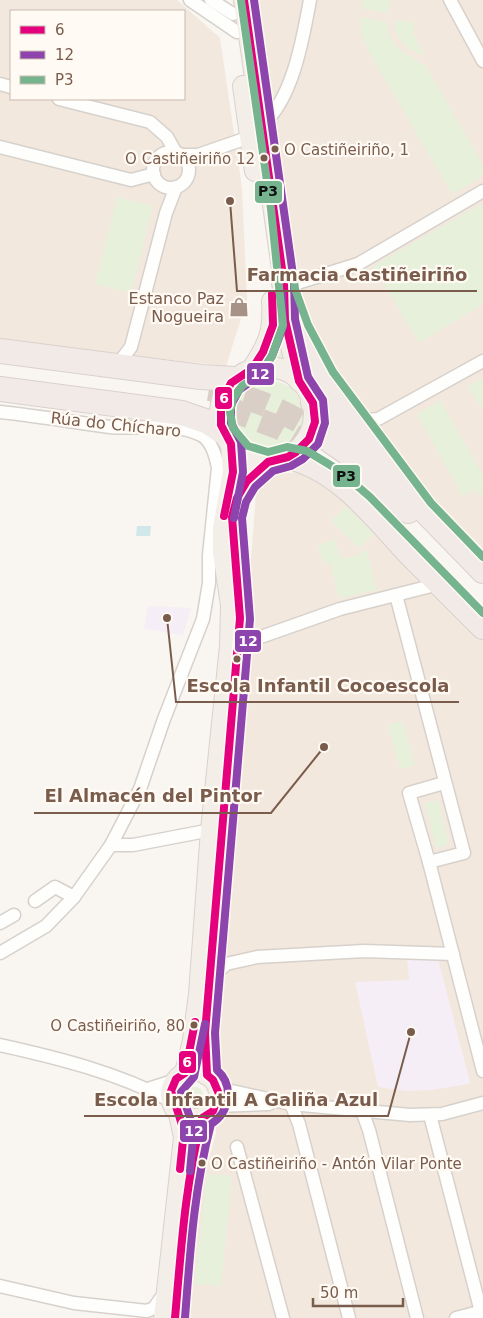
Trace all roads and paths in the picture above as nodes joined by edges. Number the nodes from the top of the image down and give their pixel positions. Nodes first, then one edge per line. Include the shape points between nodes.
1 (190, 0) edge
2 (211, 0) edge
3 (310, 0) edge
4 (450, 0) edge
5 (236, 11) edge
6 (483, 61) edge
7 (63, 100) edge
8 (158, 129) junction
9 (256, 130) junction
10 (0, 147) edge
11 (179, 154) junction
12 (198, 155) junction
13 (160, 156) junction
14 (189, 167) junction
15 (154, 174) junction
16 (162, 185) junction
17 (176, 187) junction
18 (483, 191) edge
19 (166, 213) junction
20 (284, 283) junction
21 (131, 347) junction
22 (0, 351) edge
23 (310, 351) junction
24 (483, 362) edge
25 (0, 363) edge
26 (110, 366) junction
27 (244, 373) junction
28 (0, 377) edge
29 (299, 381) junction
30 (0, 389) edge
31 (313, 403) junction
32 (0, 412) edge
33 (390, 414) junction
34 (219, 437) junction
35 (379, 451) junction
36 (278, 460) junction
37 (423, 509) junction
38 (483, 571) edge
39 (439, 584) junction
40 (483, 591) edge
41 (396, 595) junction
42 (483, 608) edge
43 (483, 627) edge
44 (238, 645) junction
45 (444, 783) junction
46 (223, 807) junction
47 (212, 838) junction
48 (112, 845) junction
49 (429, 862) junction
50 (216, 892) junction
51 (74, 896) junction
52 (35, 901) dead end
53 (14, 915) dead end
54 (0, 923) edge
55 (212, 943) junction
56 (0, 953) edge
57 (453, 954) junction
58 (226, 964) junction
59 (208, 982) junction
60 (0, 1046) edge
61 (483, 1071) edge
62 (180, 1077) junction
63 (148, 1089) junction
64 (211, 1097) junction
65 (483, 1103) edge
66 (292, 1104) junction
67 (175, 1108) junction
68 (362, 1111) junction
69 (430, 1115) junction
70 (237, 1147) dead end
71 (0, 1286) edge
72 (161, 1298) dead end
73 (482, 1312) edge
74 (155, 1316) edge
75 (175, 1318) edge
76 (284, 1318) edge
77 (350, 1318) edge
78 (417, 1318) edge
79 (456, 1318) edge

1 - 5 street
2 - 5 street
3 - 9 street via 300,52 284,94 273,115
4 - 6 street
5 - 9 main road
5 - 9 main road
7 - 8 street via 144,120
8 - 11 street
8 - 13 street
9 - 12 street
9 - 20 main road
9 - 27 main road via 274,325 263,352
10 - 15 street via 131,180
11 - 12 street
11 - 13 street via 169,152
11 - 14 street
12 - 14 street
13 - 15 street via 155,162
14 - 17 street via 186,181
15 - 16 street
16 - 17 street
16 - 19 street
17 - 19 street
18 - 20 street via 358,264 294,284
19 - 21 street
20 - 23 highway
20 - 29 main road via 285,320
21 - 26 street via 121,360
21 - 27 street via 144,362 153,365
22 - 26 highway
23 - 33 street via 323,361 365,420
23 - 35 highway via 334,391
24 - 33 street
25 - 28 highway via 208,396
26 - 27 highway via 201,378
27 - 29 main road via 277,368
27 - 34 main road via 224,395
29 - 31 main road
30 - 34 highway via 182,414 208,422
31 - 36 main road via 314,422 309,438 296,452
31 - 37 highway via 325,411
32 - 34 street, Rúa do Chícharo via 112,427 178,428
33 - 35 street via 376,426 374,433
34 - 36 main road via 243,455
34 - 47 main road via 233,472 224,515 223,544 231,621
34 - 48 street via 208,441 218,468 203,619 140,789
35 - 37 highway
36 - 39 highway via 305,461 334,478
36 - 44 main road via 255,473 242,489 232,517 240,609
37 - 38 highway
39 - 41 street
39 - 43 highway
40 - 42 highway via 352,456 322,444
41 - 44 street via 340,609
41 - 45 street
44 - 46 main road
45 - 49 street via 409,793
45 - 49 street via 464,852
46 - 47 main road
46 - 50 main road
47 - 48 street via 191,836
47 - 50 main road
47 - 62 main road via 193,1040
48 - 51 street
49 - 57 street
50 - 55 main road
51 - 52 street via 55,887
51 - 56 street via 46,926
53 - 54 street
55 - 58 street via 215,958
55 - 59 main road
57 - 58 street via 354,952 257,957
57 - 61 street
58 - 59 street
59 - 64 main road via 205,1033
60 - 63 street via 42,1054
62 - 63 street
62 - 64 main road via 200,1072
62 - 67 main road via 170,1094
63 - 67 street
64 - 66 street
64 - 66 street
64 - 67 main road via 194,1120
64 - 75 main road via 196,1139 185,1202
65 - 69 street
66 - 68 street
66 - 77 street
67 - 74 main road via 184,1137
68 - 69 street
68 - 78 street
69 - 73 street
70 - 76 street
71 - 74 street
72 - 74 street via 154,1308
73 - 79 street

